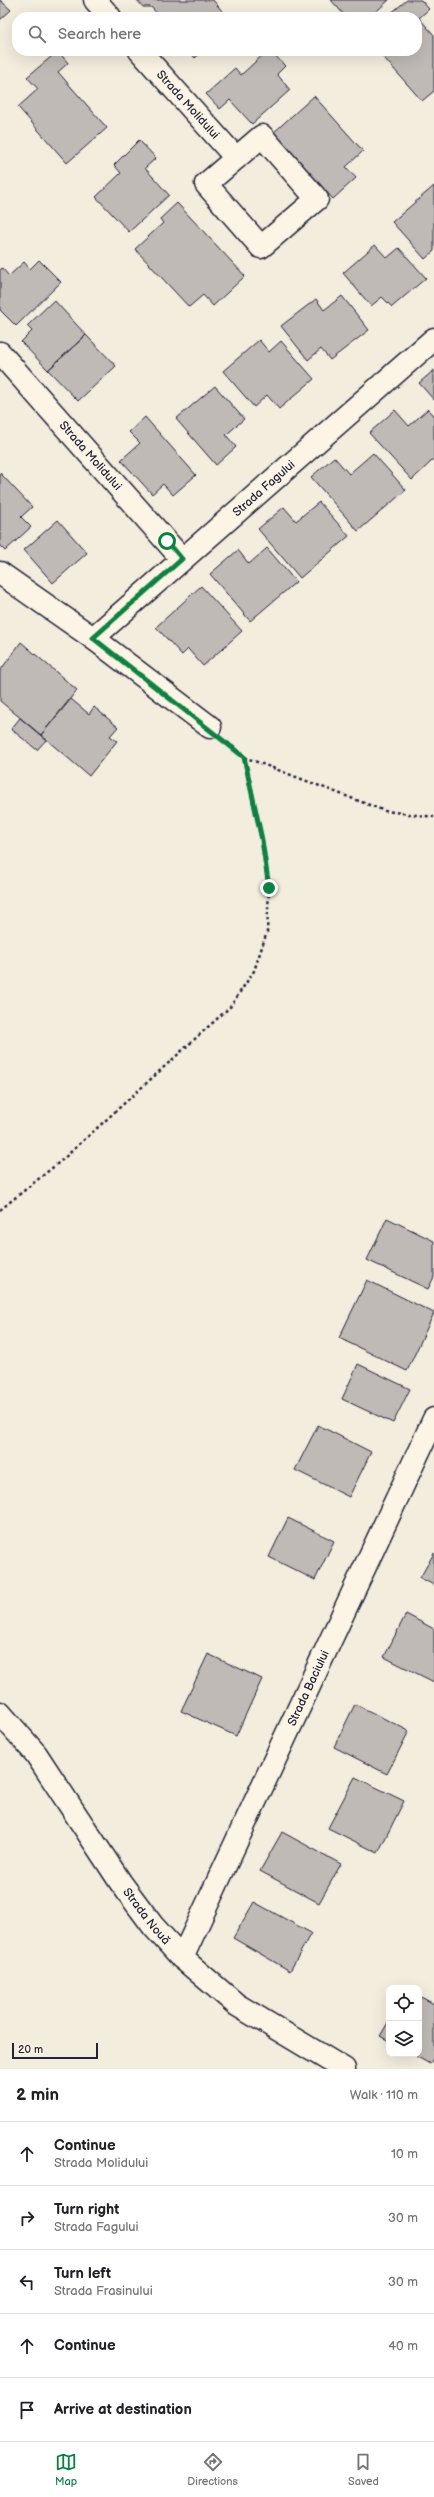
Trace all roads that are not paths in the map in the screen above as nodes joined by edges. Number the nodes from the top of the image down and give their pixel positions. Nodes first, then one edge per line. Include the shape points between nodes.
1 (95, 0) edge
2 (106, 12) edge
3 (144, 56) edge
4 (236, 158) junction
5 (434, 339) edge
6 (0, 353) edge
7 (182, 559) junction
8 (0, 573) edge
9 (93, 638) junction
10 (210, 727) road end
11 (434, 1419) edge
12 (0, 1713) edge
13 (182, 1958) junction
14 (344, 2069) edge

1 - 2 street
3 - 4 street, Strada Molidului
4 - 4 street via 262,136 317,199 261,247 206,184
5 - 7 street, Strada Fagului
6 - 7 street, Strada Molidului
7 - 9 street, Strada Fagului
8 - 9 street
9 - 10 street
11 - 13 street, Strada Baciului
12 - 13 street, Strada Nouă via 36,1754 121,1883 153,1926
13 - 14 street, Strada Nouă via 236,2006

